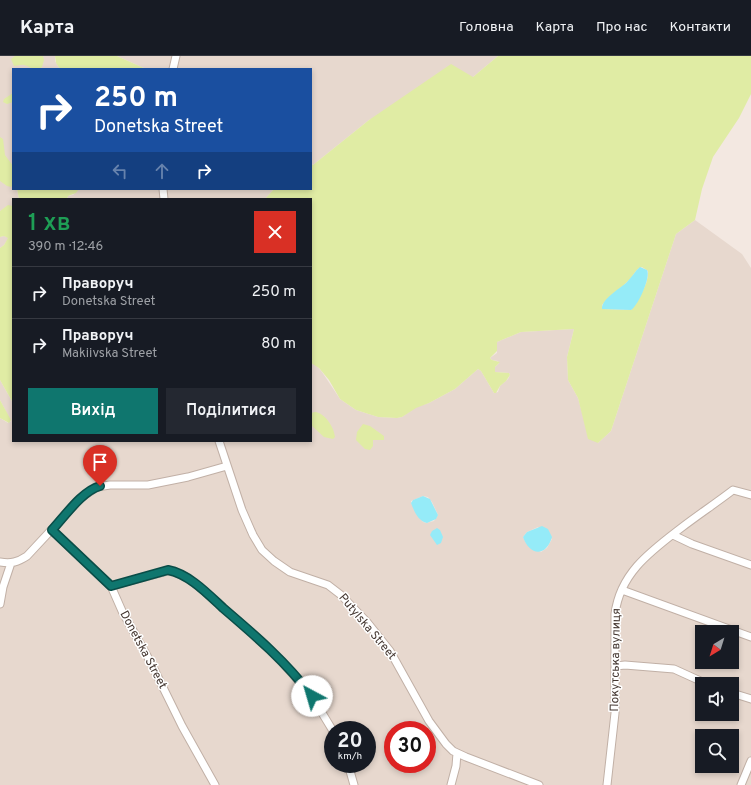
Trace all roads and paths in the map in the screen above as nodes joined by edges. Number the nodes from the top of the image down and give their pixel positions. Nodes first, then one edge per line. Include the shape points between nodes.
1 (176, 56) edge
2 (173, 68) edge
3 (219, 442) edge
4 (227, 466) junction
5 (751, 495) edge
6 (52, 530) junction
7 (672, 535) junction
8 (0, 562) edge
9 (11, 563) junction
10 (751, 565) edge
11 (111, 586) junction
12 (622, 590) junction
13 (0, 604) edge
14 (751, 637) edge
15 (616, 666) junction
16 (695, 679) edge
17 (739, 695) edge
18 (751, 699) edge
19 (327, 721) edge
20 (457, 753) junction
21 (751, 761) edge
22 (351, 773) edge
23 (215, 785) edge
24 (354, 785) edge
25 (451, 785) edge
26 (539, 785) edge
27 (607, 785) edge
28 (741, 785) edge

1 - 2 street
3 - 4 street, Putylska Street
4 - 6 street via 148,484 97,487 82,497
4 - 20 street, Putylska Street via 244,515 259,546 290,572 328,585 367,622 390,651 429,721 446,744
5 - 7 street, Покутська вулиця via 733,490
6 - 9 street via 27,556
6 - 11 street, Donetska Street
7 - 10 street
7 - 12 street, Покутська вулиця via 640,561
8 - 9 street
9 - 13 street
11 - 19 street via 168,570 176,572 233,616 279,658 312,696
11 - 23 street, Donetska Street
12 - 14 street
12 - 15 street, Покутська вулиця via 615,614
15 - 16 street via 674,670
15 - 27 street, Покутська вулиця via 615,718
17 - 18 street
20 - 25 street
20 - 26 street
21 - 28 street
22 - 24 street

